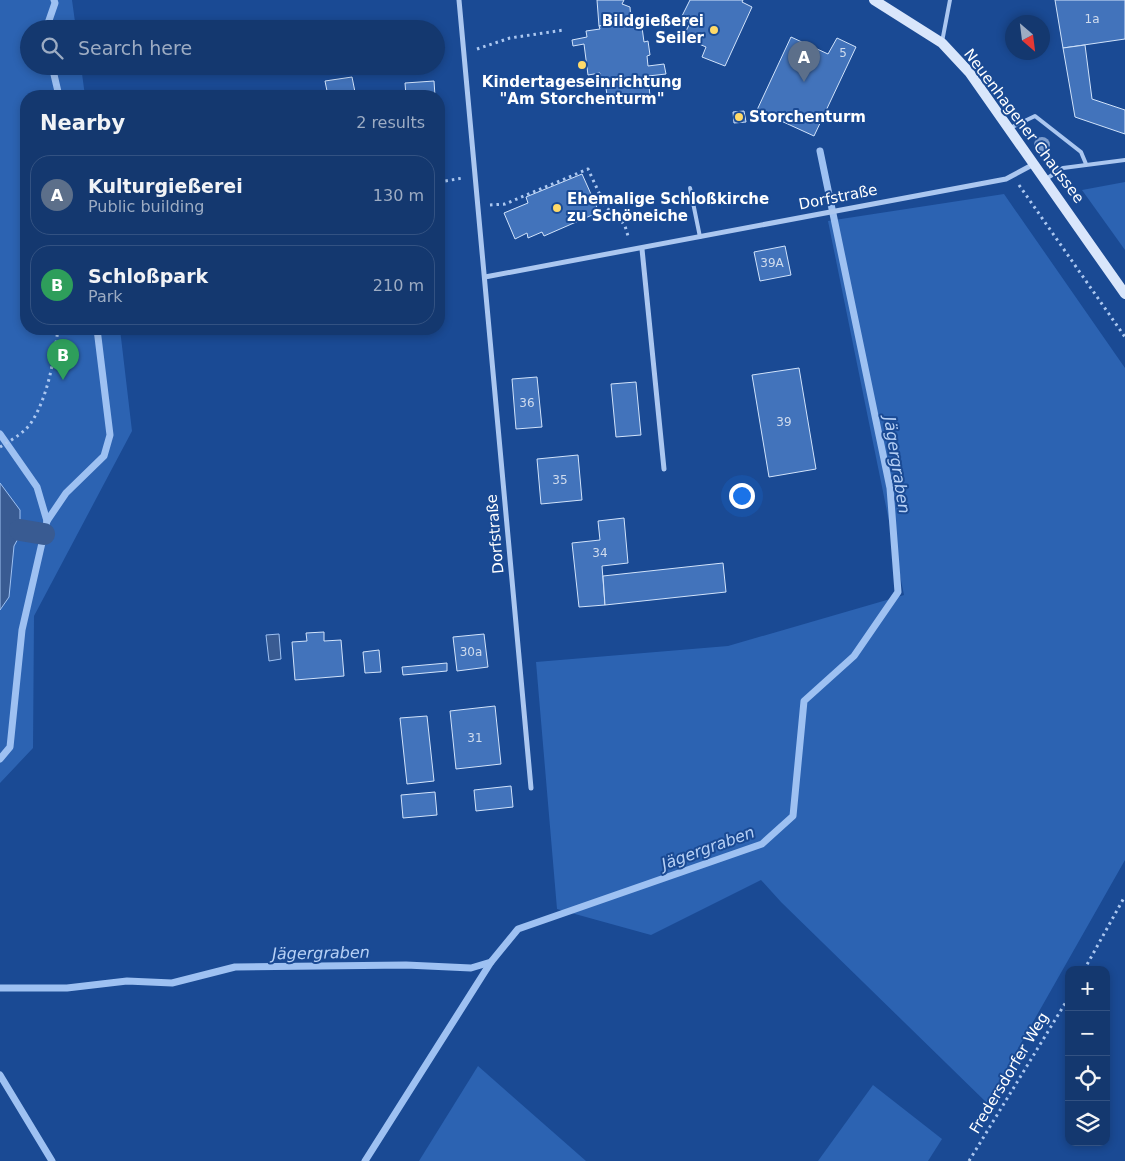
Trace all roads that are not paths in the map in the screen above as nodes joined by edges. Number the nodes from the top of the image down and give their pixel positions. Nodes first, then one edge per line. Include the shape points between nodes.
1 (459, 0) edge
2 (874, 0) edge
3 (950, 0) edge
4 (942, 43) junction
5 (1010, 128) junction
6 (1125, 160) edge
7 (1035, 164) junction
8 (1086, 164) junction
9 (1046, 178) junction
10 (690, 188) dead end
11 (700, 237) junction
12 (642, 249) junction
13 (485, 278) junction
14 (1125, 294) edge
15 (664, 469) dead end
16 (531, 788) dead end

1 - 13 street, Dorfstraße
2 - 4 main road, Neuenhagener Chaussee
3 - 4 lane
4 - 5 main road, Neuenhagener Chaussee via 969,72
5 - 7 main road, Neuenhagener Chaussee
5 - 8 lane via 1035,116 1081,152
6 - 8 lane
7 - 9 main road, Neuenhagener Chaussee
7 - 11 street, Dorfstraße via 1013,176
8 - 9 lane via 1063,168
9 - 14 main road, Neuenhagener Chaussee
10 - 11 lane
11 - 12 street, Dorfstraße
12 - 13 street, Dorfstraße
12 - 15 street
13 - 16 street, Dorfstraße

